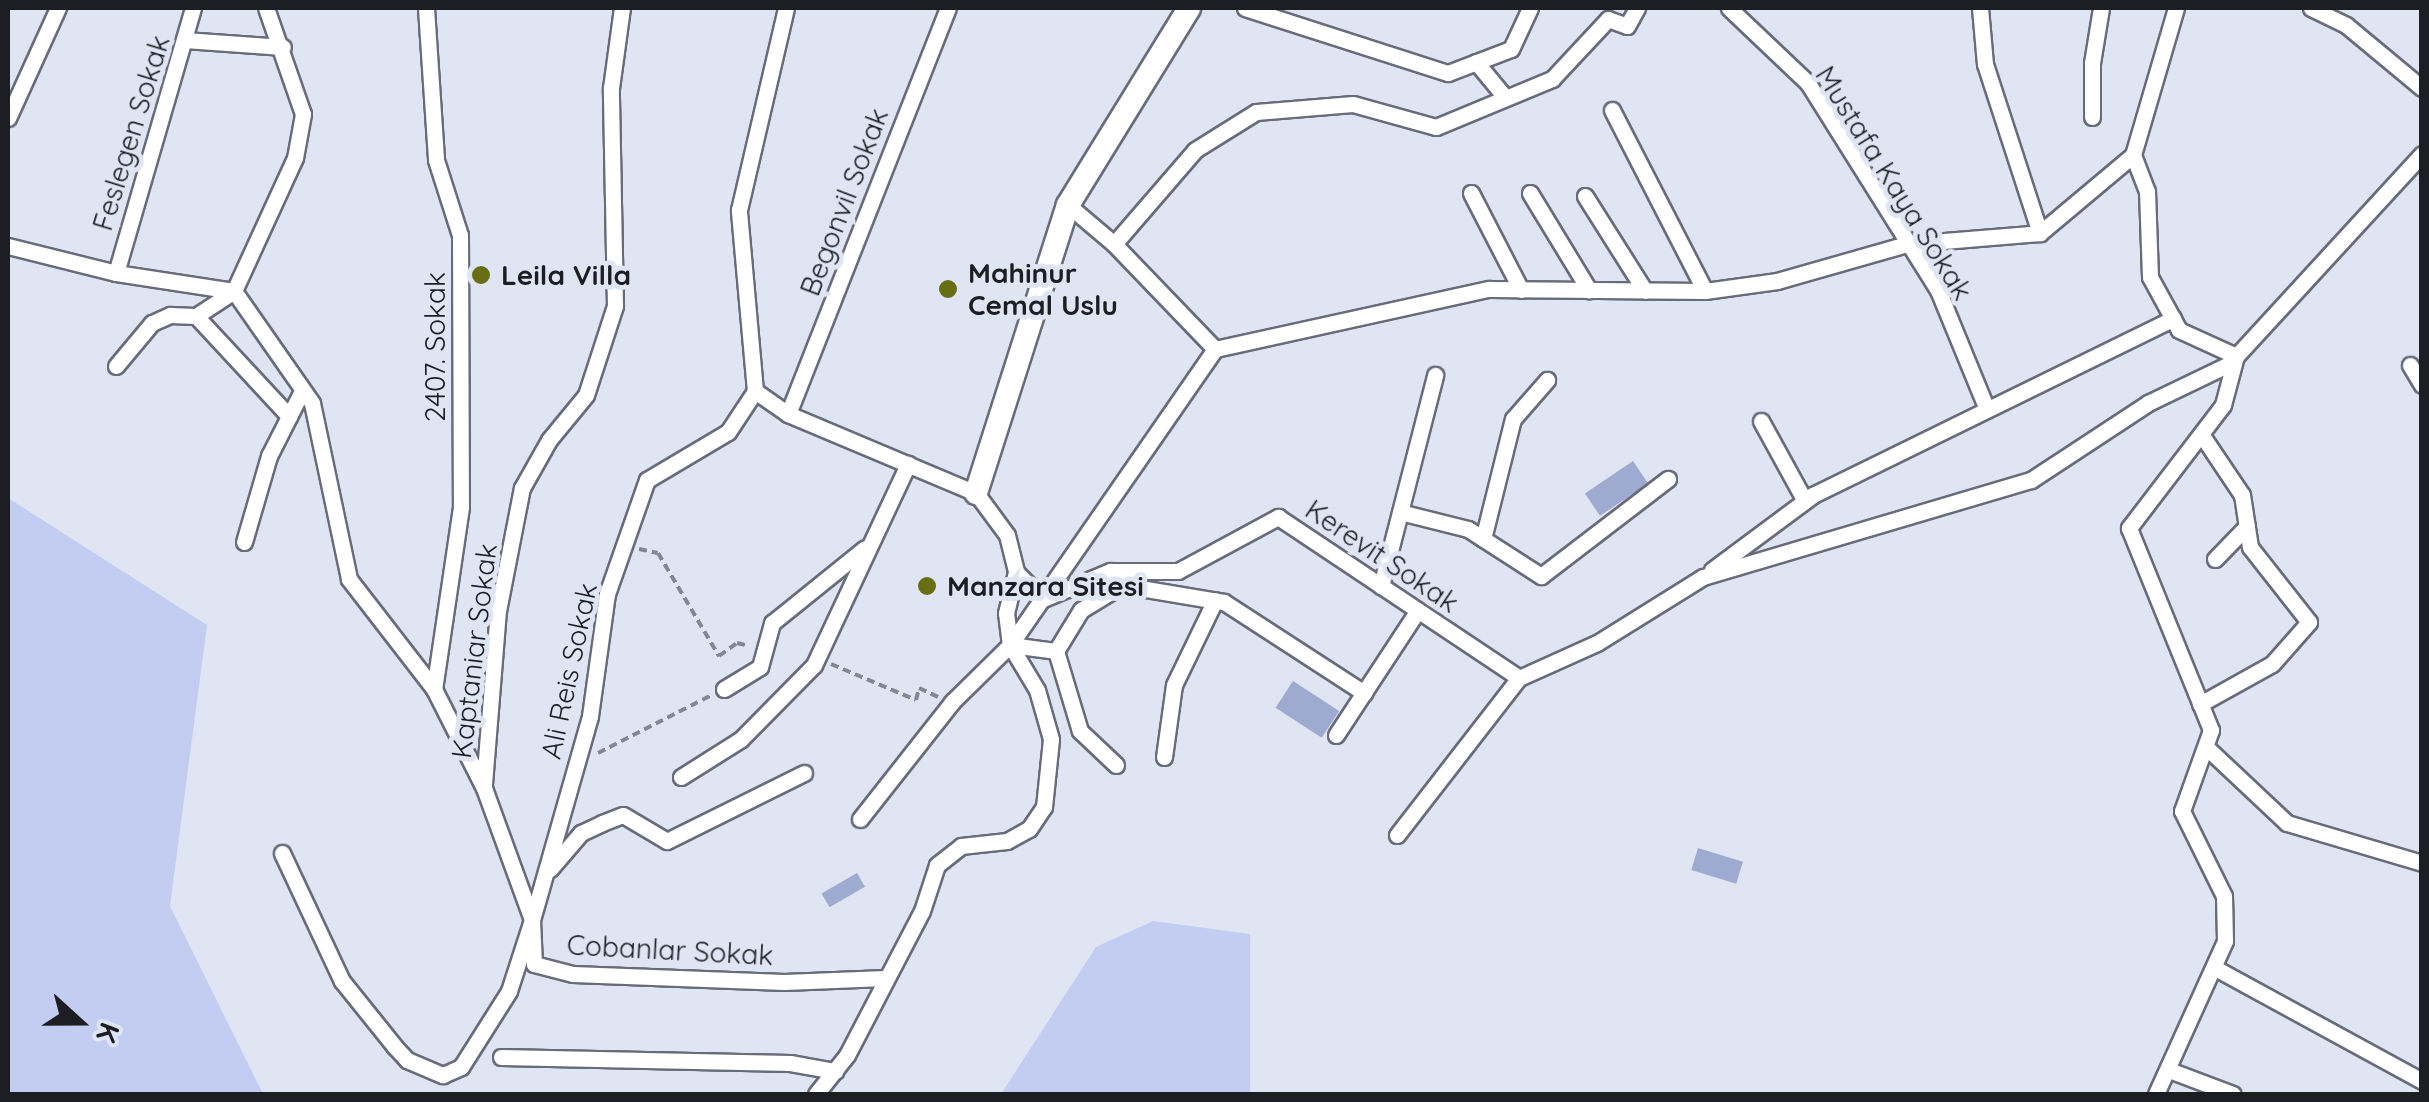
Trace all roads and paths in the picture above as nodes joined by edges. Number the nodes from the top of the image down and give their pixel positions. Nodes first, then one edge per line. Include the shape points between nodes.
1 (58, 8) edge
2 (193, 8) edge
3 (266, 8) edge
4 (426, 8) edge
5 (622, 8) edge
6 (786, 8) edge
7 (948, 8) edge
8 (1189, 8) edge
9 (1245, 8) edge
10 (1527, 8) edge
11 (1637, 8) edge
12 (1729, 8) edge
13 (1980, 8) edge
14 (2102, 8) edge
15 (2176, 8) edge
16 (2311, 8) edge
17 (186, 40) junction
18 (283, 47) junction
19 (1476, 62) junction
20 (2422, 88) edge
21 (1506, 96) junction
22 (1612, 110) dead end
23 (8, 118) edge
24 (2092, 118) dead end
25 (2422, 154) edge
26 (2133, 155) junction
27 (1471, 192) dead end
28 (1530, 193) dead end
29 (1586, 196) dead end
30 (1068, 205) junction
31 (2040, 233) junction
32 (1114, 244) junction
33 (1907, 244) junction
34 (8, 246) edge
35 (116, 273) junction
36 (1520, 290) junction
37 (1589, 290) junction
38 (234, 291) junction
39 (1645, 291) junction
40 (1705, 292) junction
41 (196, 316) junction
42 (2172, 319) junction
43 (1215, 350) junction
44 (2236, 356) junction
45 (2410, 365) dead end
46 (116, 366) dead end
47 (1435, 375) dead end
48 (1547, 380) dead end
49 (2422, 386) edge
50 (302, 391) junction
51 (755, 391) junction
52 (1986, 407) junction
53 (788, 414) junction
54 (289, 416) junction
55 (1761, 421) dead end
56 (2203, 438) junction
57 (908, 464) junction
58 (1668, 479) dead end
59 (976, 493) junction
60 (1805, 501) junction
61 (1400, 512) junction
62 (2246, 526) junction
63 (1483, 539) junction
64 (244, 542) dead end
65 (869, 546) junction
66 (658, 552) dead end
67 (2215, 559) dead end
68 (1016, 572) junction
69 (1704, 577) junction
70 (1381, 586) junction
71 (1043, 600) junction
72 (1215, 600) junction
73 (1418, 610) junction
74 (737, 643) dead end
75 (1010, 644) junction
76 (1056, 651) junction
77 (818, 658) junction
78 (1520, 678) junction
79 (434, 689) junction
80 (724, 689) joint
81 (1364, 693) junction
82 (952, 702) junction
83 (2200, 704) junction
84 (1336, 736) dead end
85 (2206, 747) junction
86 (1164, 757) dead end
87 (576, 764) junction
88 (1116, 765) dead end
89 (804, 774) dead end
90 (680, 776) dead end
91 (484, 788) junction
92 (860, 820) dead end
93 (1397, 835) dead end
94 (282, 852) dead end
95 (2422, 863) edge
96 (545, 876) junction
97 (532, 920) junction
98 (2215, 968) junction
99 (885, 978) junction
100 (501, 1057) dead end
101 (2168, 1070) junction
102 (835, 1071) junction
103 (2422, 1081) edge
104 (816, 1094) edge
105 (2156, 1094) edge
106 (2233, 1094) edge

1 - 23 street
2 - 17 street, Feslegen Sokak
3 - 18 street
4 - 79 street, 2407. Sokak via 436,160 460,235 460,508
5 - 91 street, Kaptaniar Sokak via 610,88 615,306 586,395 522,488 498,612
6 - 51 street via 740,210
7 - 53 street, Begonvil Sokak
8 - 30 street
9 - 19 street via 1448,73
10 - 19 street via 1512,49
11 - 21 street via 1626,26 1608,19 1552,79
12 - 33 street, Mustafa Kaya Sokak via 1808,82
13 - 31 street via 1985,64
14 - 24 street
15 - 26 street
16 - 20 street via 2346,25
17 - 18 street
17 - 35 street, Feslegen Sokak
18 - 38 street via 303,114 295,158
19 - 21 street
21 - 32 street via 1436,127 1353,104 1256,112 1195,150
22 - 40 street
25 - 44 street
26 - 31 street
26 - 42 street via 2147,191 2150,277
27 - 36 street
28 - 37 street
29 - 39 street
30 - 32 street
30 - 59 street
31 - 33 street
32 - 43 street
33 - 40 street via 1777,282
33 - 52 street, Mustafa Kaya Sokak via 1938,290
34 - 35 street
35 - 38 street
36 - 37 street
36 - 43 street via 1489,290
37 - 39 street
38 - 41 street
38 - 50 street, Cobanlar Sokak
39 - 40 street
41 - 46 street via 170,315 152,323
41 - 54 street
42 - 44 street via 2179,330
42 - 52 street
43 - 71 street, Kerevit Sokak
44 - 56 street via 2224,405
44 - 69 street via 2031,480
45 - 49 street
47 - 61 street
48 - 63 street via 1513,419
50 - 54 street
50 - 79 street, Cobanlar Sokak via 312,403 349,579
51 - 53 street
51 - 87 street, Ali Reis Sokak via 728,432 648,480 607,594
52 - 60 street
53 - 57 street
54 - 64 street via 268,456
55 - 60 street
56 - 62 street via 2242,495
56 - 83 street via 2128,528
57 - 59 street
57 - 65 street
58 - 63 street via 1541,576
59 - 68 street via 1007,535
60 - 69 street
61 - 63 street
61 - 70 street
62 - 67 street
62 - 83 street via 2250,547 2309,622 2272,664
65 - 77 street
65 - 80 street via 772,623 760,667
66 - 74 path via 720,656
68 - 71 street
68 - 75 street via 1006,613
69 - 78 street via 1597,643
70 - 71 street, Kerevit Sokak via 1278,517 1178,571 1110,571
70 - 73 street, Kerevit Sokak
71 - 75 street, Kerevit Sokak
72 - 76 street via 1122,585 1081,610
72 - 81 street
72 - 86 street via 1174,685
73 - 78 street, Kerevit Sokak
73 - 81 street
75 - 76 street
75 - 82 street, Kerevit Sokak
75 - 99 street via 1037,690 1051,739 1044,807 1028,830 1007,841 961,846 937,865 922,911
76 - 88 street via 1080,730
77 - 82 path via 916,700 919,688
77 - 90 street via 741,739
78 - 93 street
79 - 91 street, Cobanlar Sokak
80 - 87 path
81 - 84 street
82 - 92 street, Kerevit Sokak
83 - 85 street via 2212,730
85 - 95 street via 2288,823
85 - 98 street via 2182,811 2224,896 2224,941
87 - 96 street, Ali Reis Sokak
89 - 96 street via 667,841 623,816 602,823 580,832
91 - 97 street, Cobanlar Sokak
94 - 97 street, Ali Reis Sokak via 342,981 407,1060 442,1074 461,1067 509,991
96 - 97 street, Ali Reis Sokak
97 - 99 street, Cobanlar Sokak via 534,964 573,974
98 - 101 street
98 - 103 street
99 - 102 street
100 - 102 street via 790,1064
101 - 105 street
101 - 106 street
102 - 104 street

